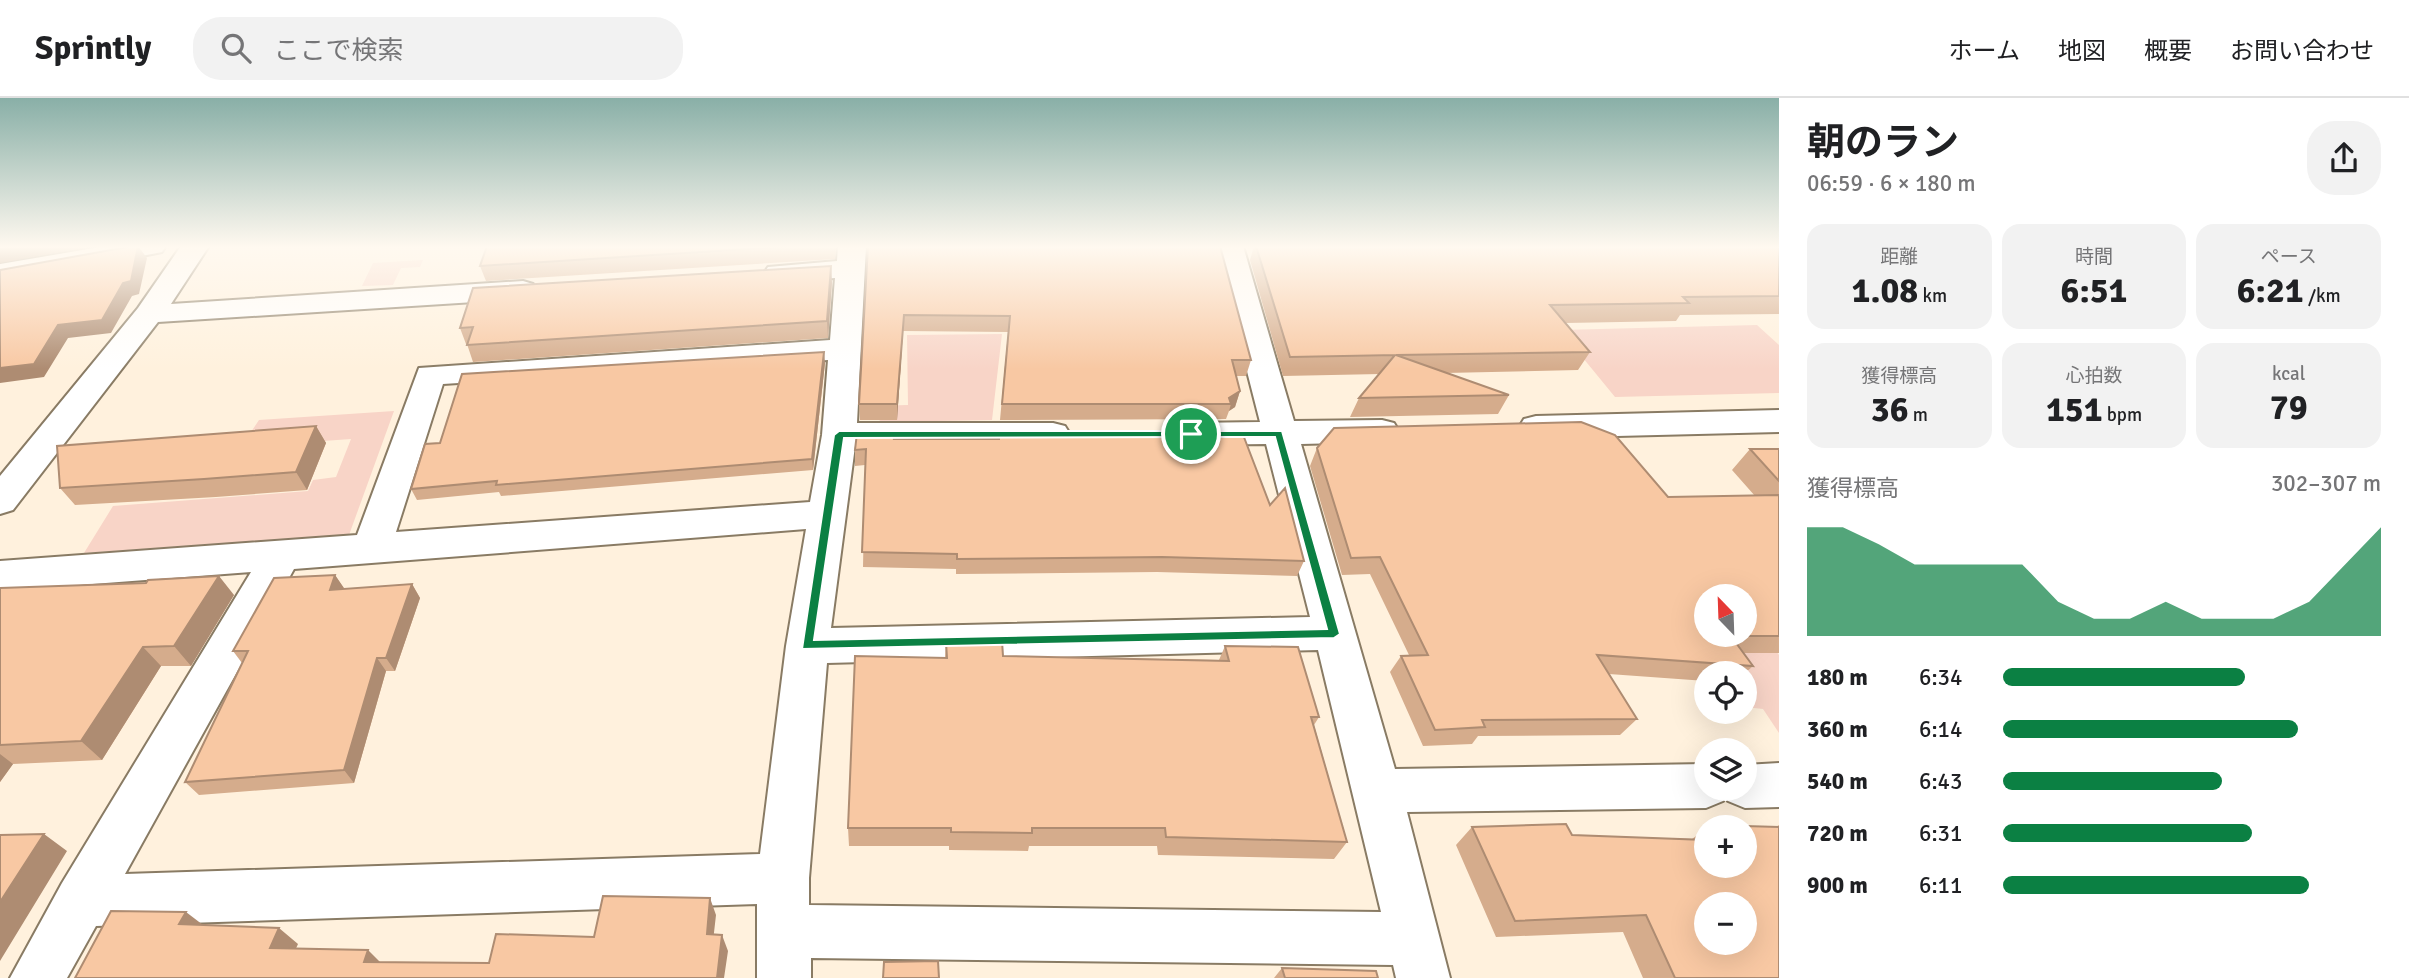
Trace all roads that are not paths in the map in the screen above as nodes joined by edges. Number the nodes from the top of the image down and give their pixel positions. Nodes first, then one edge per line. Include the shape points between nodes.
1 (167, 287) edge
2 (849, 287) edge
3 (1240, 287) edge
4 (547, 288) edge
5 (149, 314) junction
6 (845, 349) junction
7 (1779, 421) edge
8 (1501, 428) edge
9 (1418, 430) edge
10 (1279, 433) junction
11 (1087, 434) edge
12 (1155, 434) edge
13 (839, 435) junction
14 (0, 501) edge
15 (827, 513) junction
16 (371, 550) junction
17 (281, 556) junction
18 (0, 576) edge
19 (1334, 634) junction
20 (807, 646) junction
21 (1779, 785) edge
22 (1694, 786) edge
23 (1757, 786) edge
24 (1378, 791) junction
25 (783, 877) junction
26 (80, 901) junction
27 (784, 955) edge
28 (1419, 959) edge
29 (37, 978) edge

1 - 5 street
2 - 6 street
3 - 10 street
4 - 5 street
5 - 14 street
6 - 13 street
6 - 16 street via 430,375
7 - 8 street
9 - 10 street
10 - 12 street
10 - 19 street
11 - 13 street
13 - 15 street
15 - 16 street
15 - 20 street
16 - 17 street
17 - 18 street
17 - 26 street
19 - 20 street
19 - 24 street
20 - 25 street
21 - 23 street
22 - 24 street
24 - 28 street
25 - 26 street
25 - 27 street
26 - 29 street
27 - 28 street

